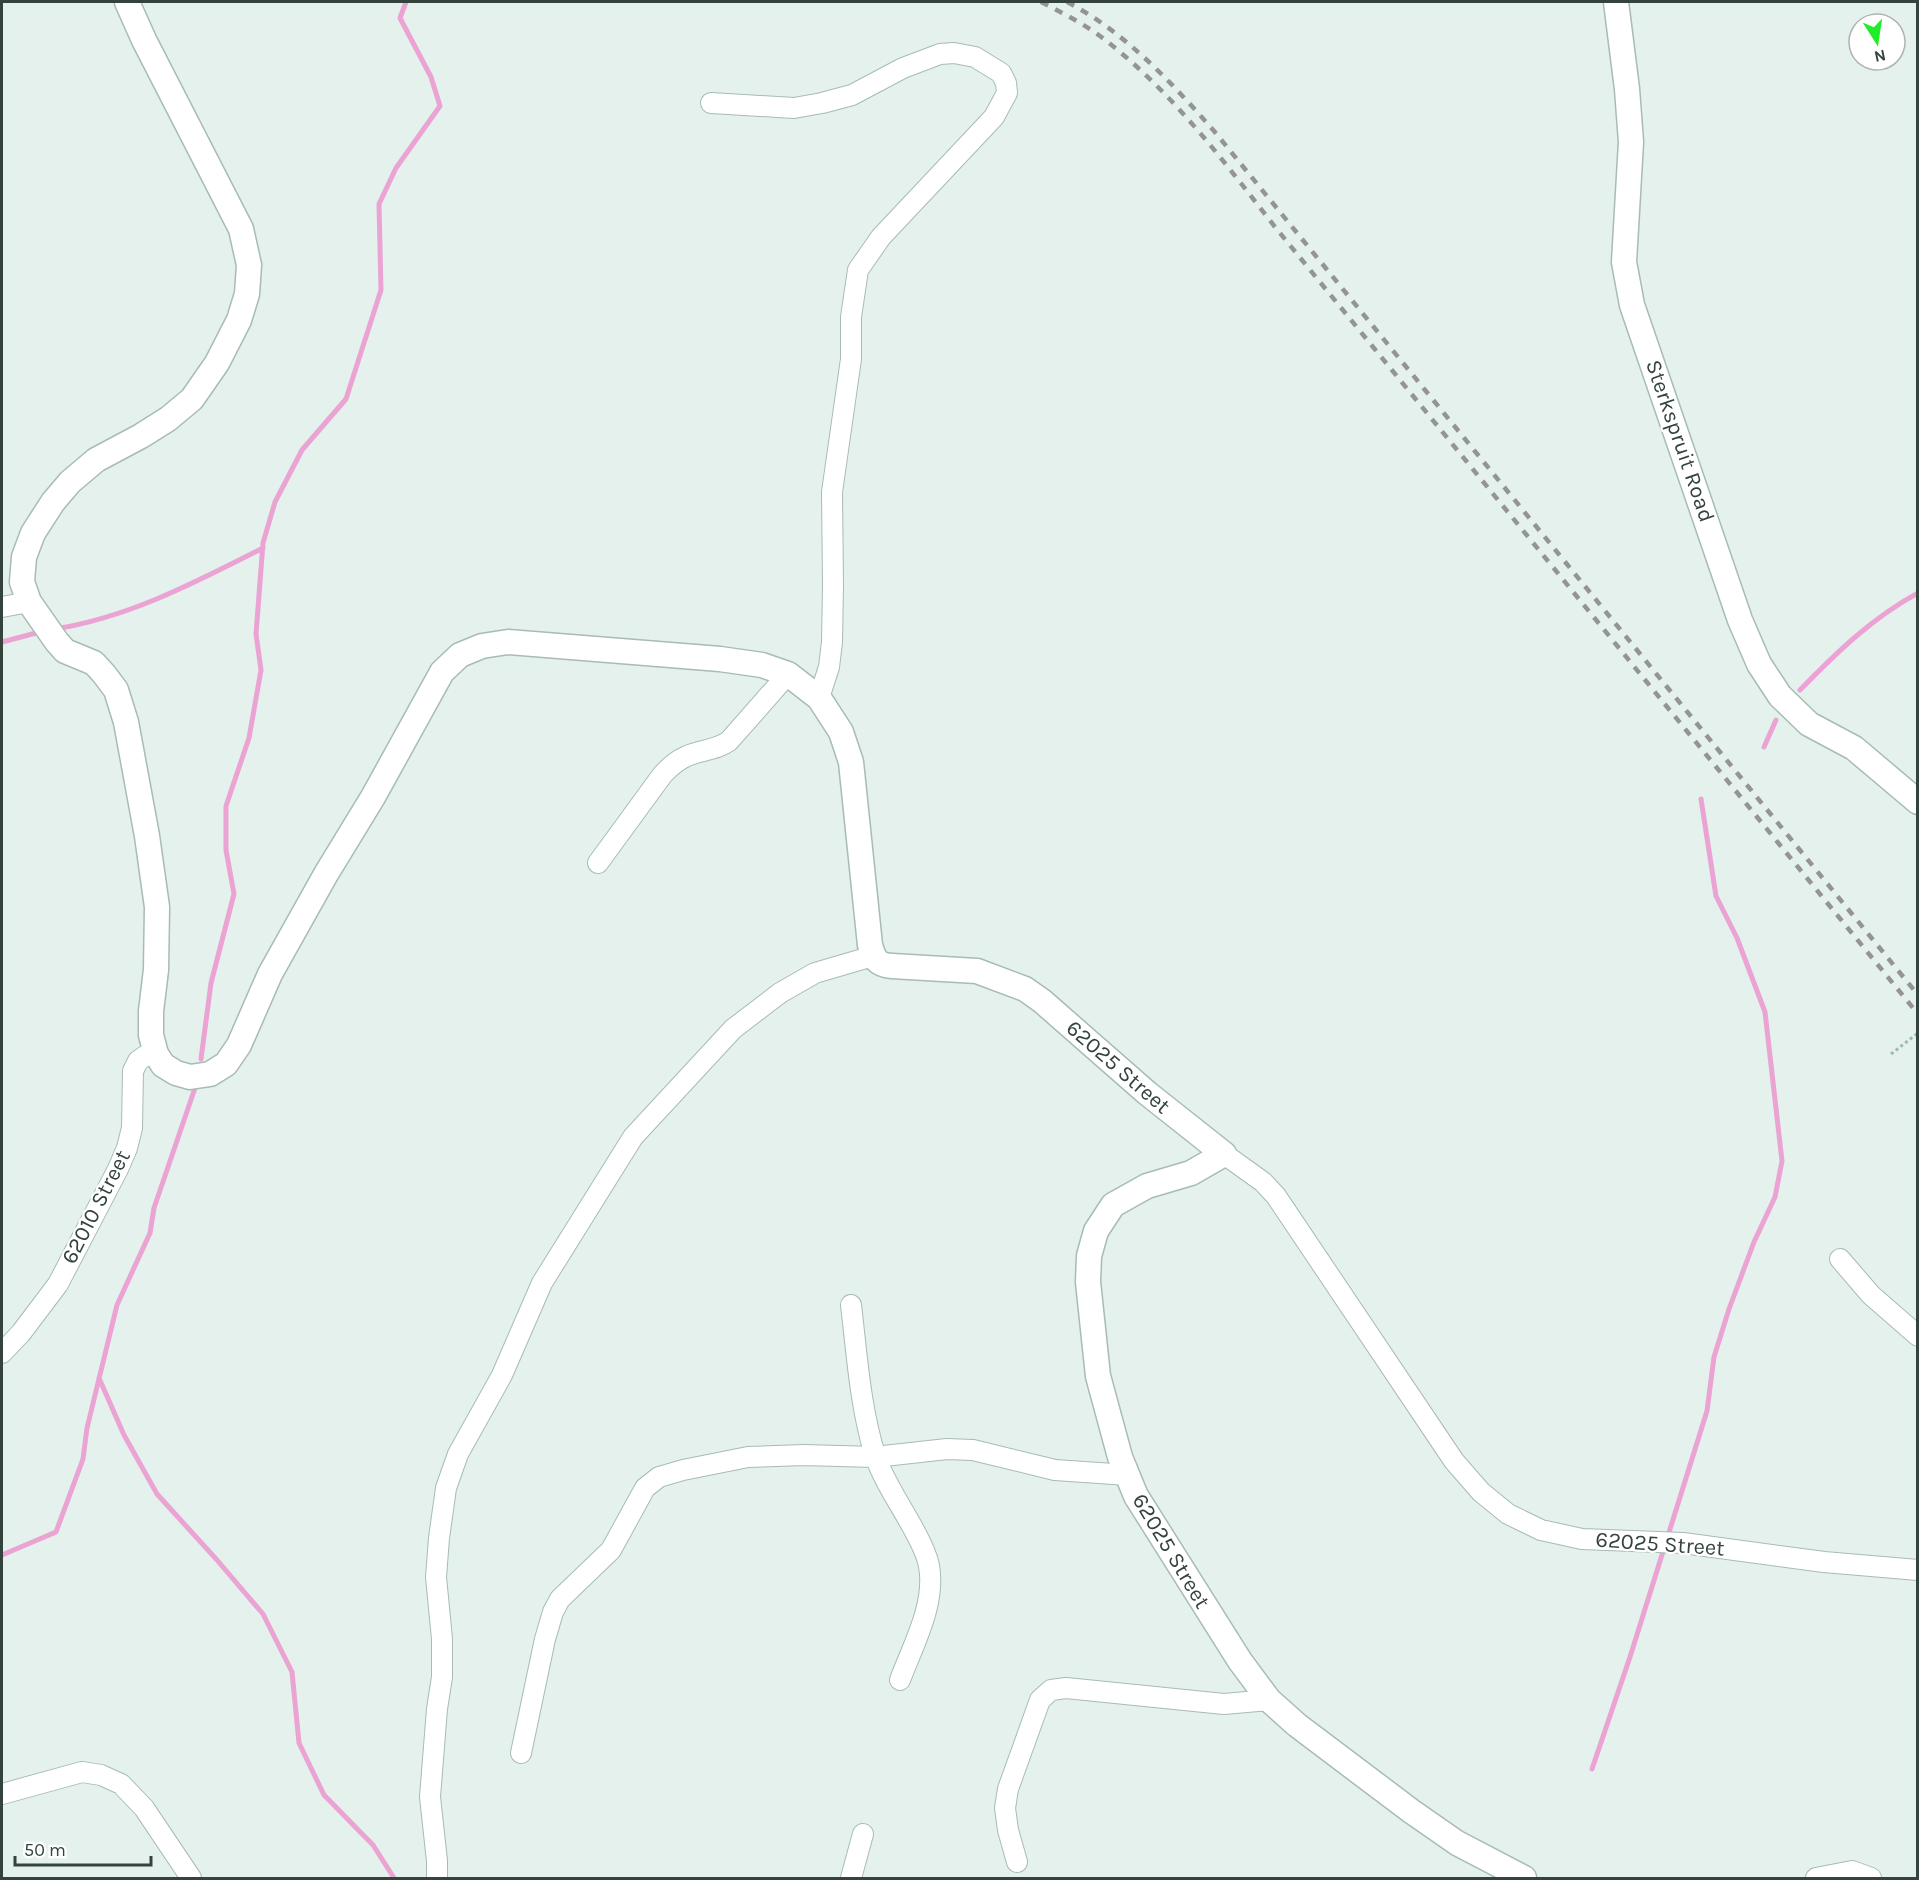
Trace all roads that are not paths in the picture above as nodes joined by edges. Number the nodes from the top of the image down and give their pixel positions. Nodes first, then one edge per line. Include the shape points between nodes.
1 (127, 2) edge
2 (1616, 2) edge
3 (711, 103) dead end
4 (29, 602) junction
5 (2, 606) edge
6 (788, 674) junction
7 (819, 698) junction
8 (1917, 802) edge
9 (598, 863) dead end
10 (873, 956) junction
11 (156, 1054) junction
12 (1224, 1154) junction
13 (1840, 1259) dead end
14 (851, 1305) dead end
15 (1917, 1336) edge
16 (2, 1353) edge
17 (876, 1457) junction
18 (1128, 1475) junction
19 (1917, 1570) edge
20 (900, 1680) dead end
21 (1269, 1700) junction
22 (521, 1753) dead end
23 (2, 1794) edge
24 (863, 1834) dead end
25 (1017, 1862) dead end
26 (191, 1878) edge
27 (437, 1878) edge
28 (851, 1878) edge
29 (1524, 1878) edge
30 (1816, 1878) edge
31 (1871, 1878) edge

1 - 4 street via 241,229 249,265 247,294 239,320 217,363 192,399 159,424 96,460 53,502 33,533 24,557 22,582
2 - 8 street, Sterkspruit Road via 1631,142 1623,262 1632,305 1740,620 1759,664 1780,696 1809,724 1854,747
3 - 7 street via 794,108 822,103 852,96 903,68 954,53 975,57 1001,73 1006,83 1007,93 994,117 881,237 858,270 851,317 851,359 832,492 832,642
4 - 5 street
4 - 11 street via 65,651 94,663 104,674 116,690 126,722 157,907 151,1011
6 - 7 street
6 - 9 street via 729,741 687,756 663,774
6 - 11 street via 762,665 720,659 507,642 460,655 442,672 326,874 226,1064 210,1074 190,1077 163,1065
7 - 10 street via 841,732 851,762
10 - 12 street, 62025 Street via 882,965 977,970 1025,989
10 - 27 street via 815,973 780,993 733,1029 633,1137 543,1283 502,1375 458,1454 446,1488 437,1567 442,1677 430,1797
11 - 16 street, 62010 Street via 138,1061 134,1071 132,1128 118,1169 58,1284
12 - 18 street, 62025 Street via 1191,1173 1147,1186 1113,1205 1096,1231 1089,1256 1088,1282 1098,1376
12 - 19 street, 62025 Street via 1276,1196 1454,1461 1481,1492 1508,1514 1541,1530 1582,1539 1683,1543
13 - 15 street via 1871,1295
14 - 17 street via 864,1413
17 - 18 street via 973,1450 1055,1470
17 - 20 street via 929,1565 931,1591
17 - 22 street via 748,1457 659,1477 645,1488 611,1550 561,1599 554,1612
18 - 21 street, 62025 Street via 1159,1536
21 - 25 street via 1224,1704 1092,1690 1051,1690 1040,1700 1008,1789 1005,1808
21 - 29 street, 62025 Street via 1411,1811 1457,1843
23 - 26 street via 82,1772 101,1775 121,1784 144,1808
24 - 28 street
30 - 31 street via 1852,1871

